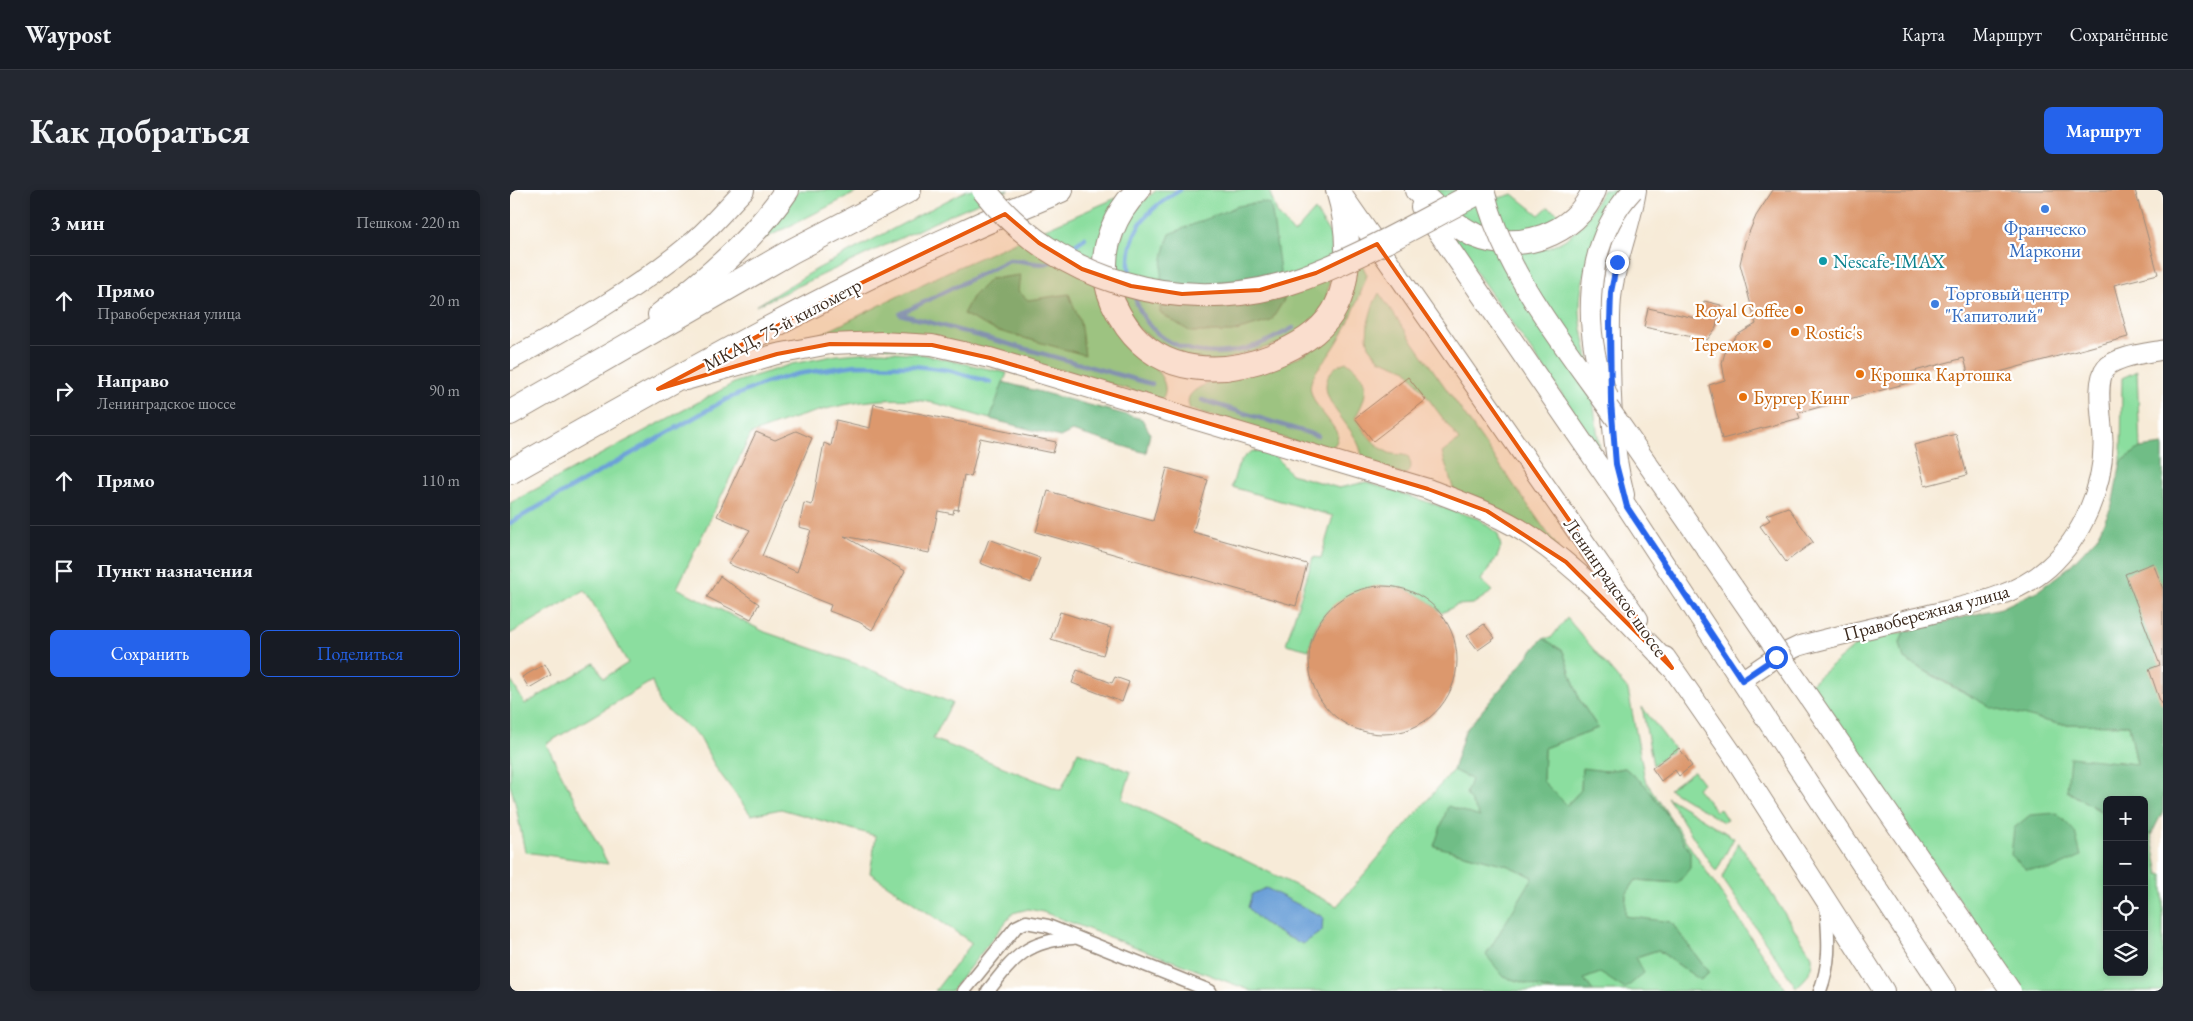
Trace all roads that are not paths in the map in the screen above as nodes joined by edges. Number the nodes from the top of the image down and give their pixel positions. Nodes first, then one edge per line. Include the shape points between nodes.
1 (744, 190) edge
2 (787, 190) edge
3 (909, 190) edge
4 (984, 190) edge
5 (1061, 190) edge
6 (1138, 190) edge
7 (1339, 190) edge
8 (1410, 190) edge
9 (1417, 190) edge
10 (1484, 190) edge
11 (1594, 190) edge
12 (1635, 190) edge
13 (2163, 350) edge
14 (510, 360) edge
15 (582, 373) junction
16 (658, 389) junction
17 (510, 413) edge
18 (1617, 420) junction
19 (510, 472) edge
20 (1627, 507) junction
21 (1672, 668) junction
22 (1742, 680) junction
23 (1826, 898) junction
24 (1078, 938) junction
25 (964, 991) edge
26 (988, 991) edge
27 (1210, 991) edge
28 (1820, 991) edge
29 (1884, 991) edge
30 (1945, 991) edge
31 (2011, 991) edge

1 - 14 main road via 695,241 650,277
2 - 15 highway via 768,216 718,266 664,312
3 - 15 highway via 792,251
4 - 10 highway, bridge via 1015,224 1082,269 1158,292 1206,295 1260,290 1316,273
5 - 16 highway, МКАД, 75-й километр via 955,236
6 - 7 highway via 1117,220 1107,247 1105,270 1111,299 1120,318 1143,345 1169,361 1202,370 1236,367 1269,358 1304,341 1326,321 1339,298 1346,270 1344,208
7 - 21 main road, Ленинградское шоссе
8 - 20 main road
9 - 11 highway via 1446,218 1476,235 1495,241 1517,242 1538,239 1563,228 1578,215
10 - 18 main road, bridge via 1493,221 1516,270
12 - 18 main road, bridge via 1616,214 1606,234 1594,272 1590,306 1601,375
12 - 20 main road via 1634,209 1611,292 1610,323 1616,464
13 - 22 street, Правобережная улица via 2116,361 2105,370 2100,384 2101,466 2090,506 2068,547 2026,585 1970,605 1799,646
15 - 17 highway
16 - 19 highway, МКАД, 75-й километр
16 - 21 main road via 768,356 830,344 882,342 932,346 990,358 1428,489 1487,511 1531,536 1566,562
18 - 31 main road, bridge
20 - 22 main road
21 - 23 main road, Ленинградское шоссе
22 - 30 main road
23 - 28 street via 1829,958
23 - 29 main road, Ленинградское шоссе
24 - 25 street via 1048,926 1026,922 1016,927
24 - 26 street via 1056,939 1021,952
24 - 27 street

